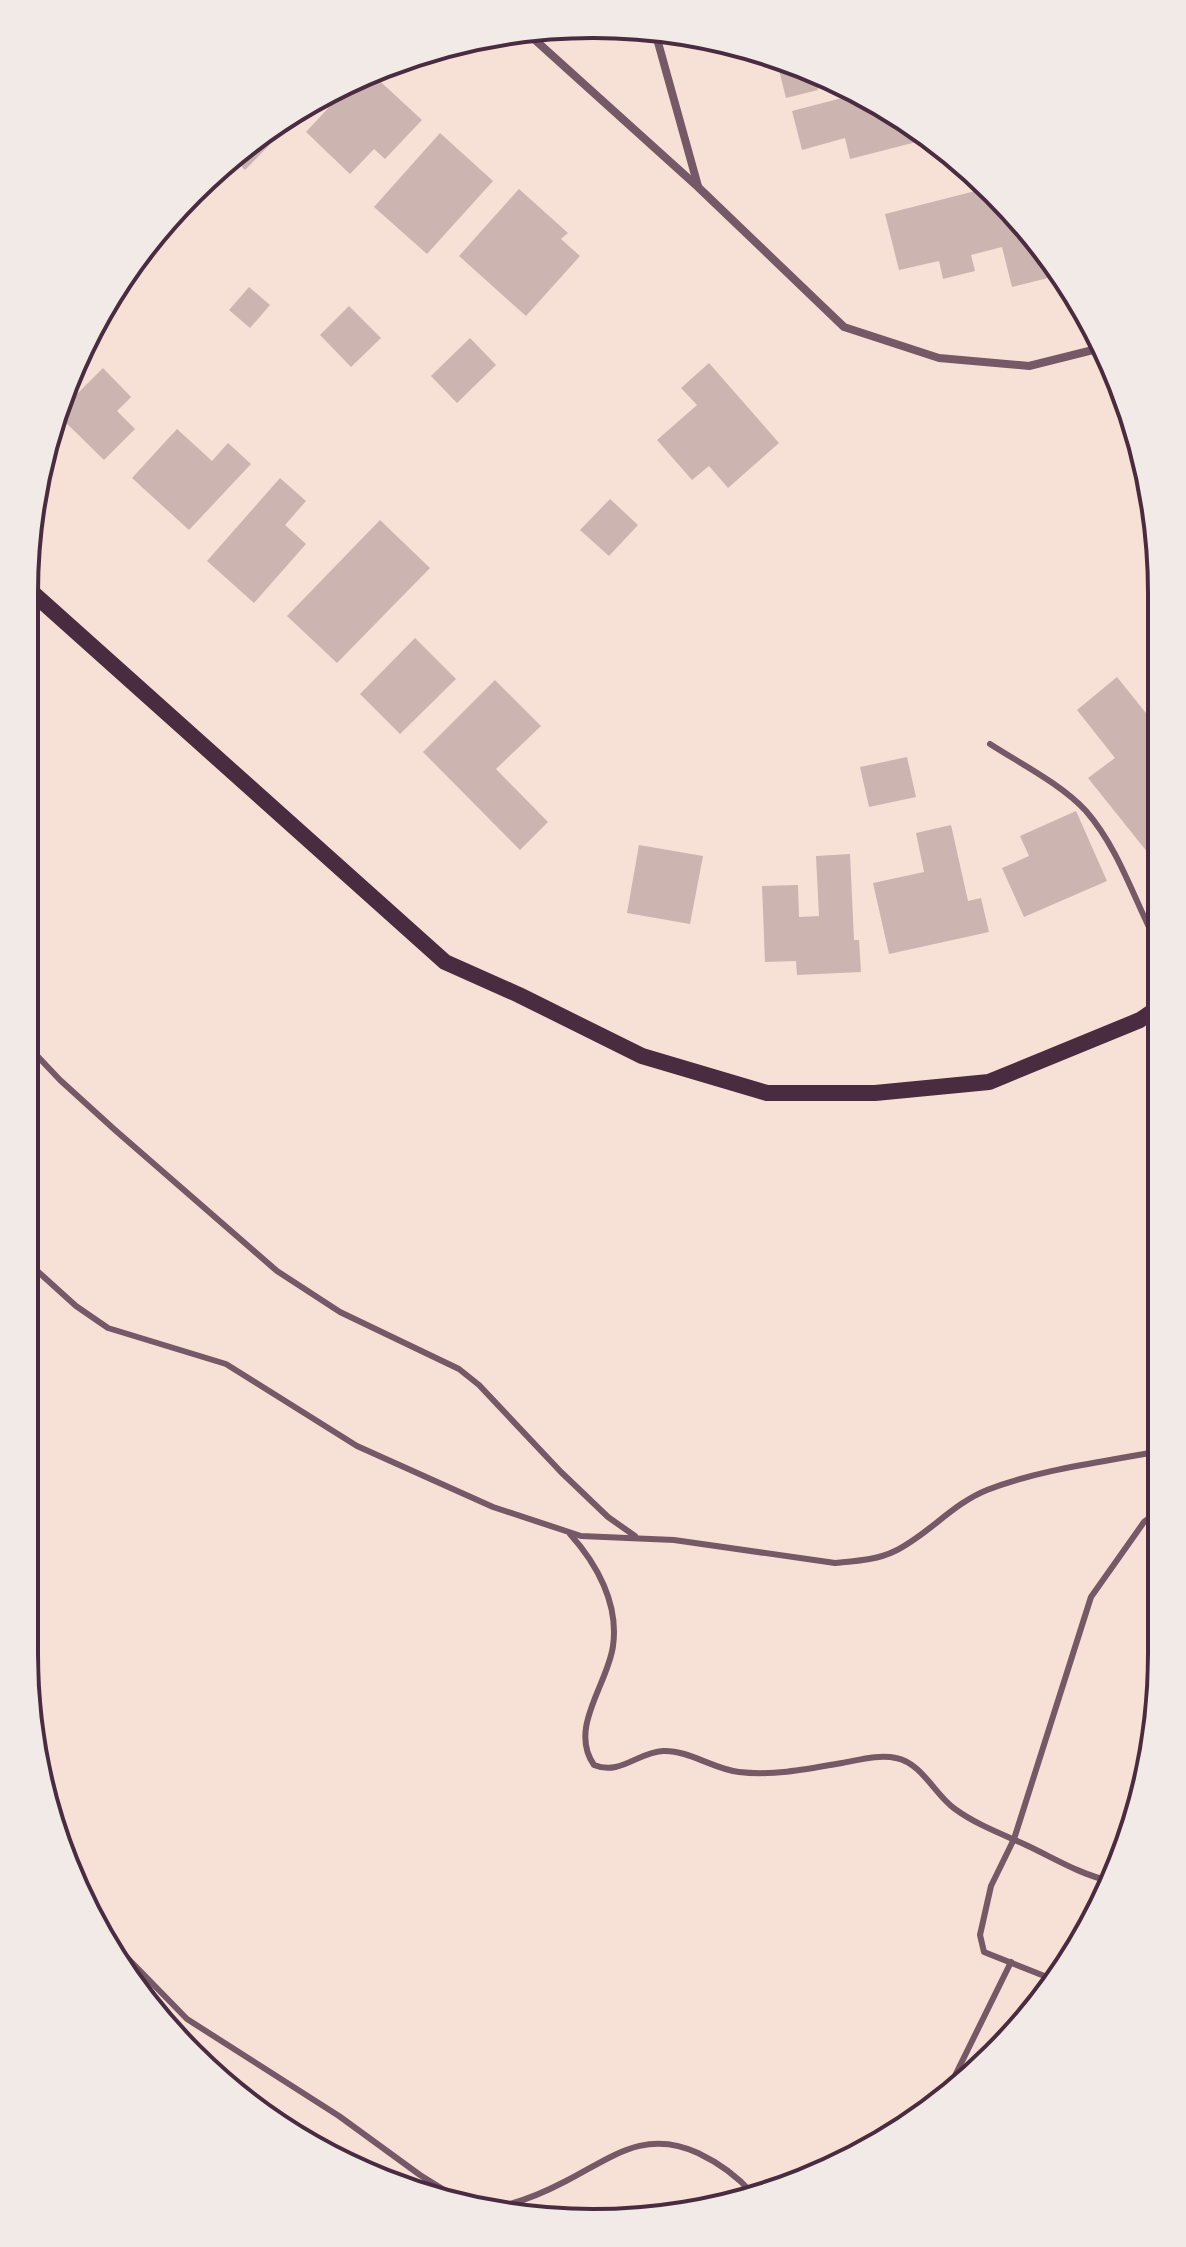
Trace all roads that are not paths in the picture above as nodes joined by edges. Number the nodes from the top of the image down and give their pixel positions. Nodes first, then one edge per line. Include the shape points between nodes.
1 (536, 41) edge
2 (658, 42) edge
3 (698, 187) junction
4 (1092, 350) edge
5 (38, 598) edge
6 (990, 744) dead end
7 (1148, 924) edge
8 (1148, 1013) edge
9 (38, 1056) edge
10 (38, 1272) edge
11 (1148, 1453) edge
12 (1148, 1519) edge
13 (570, 1534) junction
14 (638, 1537) junction
15 (1014, 1839) junction
16 (1101, 1878) edge
17 (1011, 1962) junction
18 (134, 1964) edge
19 (1044, 1976) edge
20 (956, 2073) edge
21 (440, 2187) edge
22 (746, 2187) edge
23 (510, 2202) edge

1 - 3 street
2 - 3 street
3 - 4 street via 844,327 939,358 1029,366
5 - 8 main road via 445,962 642,1056 767,1093 875,1093 989,1082
6 - 7 lane via 1086,811 1111,846
9 - 14 lane via 277,1271 340,1312 459,1369 479,1385 608,1517
10 - 13 lane via 108,1328 226,1364 373,1454
11 - 14 lane via 986,1490 895,1551 868,1559 835,1563
12 - 15 lane via 1091,1597
13 - 14 lane
13 - 15 lane via 595,1567 613,1620 613,1649 586,1734 585,1748 594,1765 615,1767 660,1751 747,1773 898,1758 917,1769 953,1807
15 - 16 lane
15 - 17 lane via 991,1886 980,1935 984,1952
17 - 19 lane
17 - 20 lane
18 - 21 lane via 187,2019
22 - 23 lane via 712,2160 675,2145 653,2143 616,2153 544,2192

